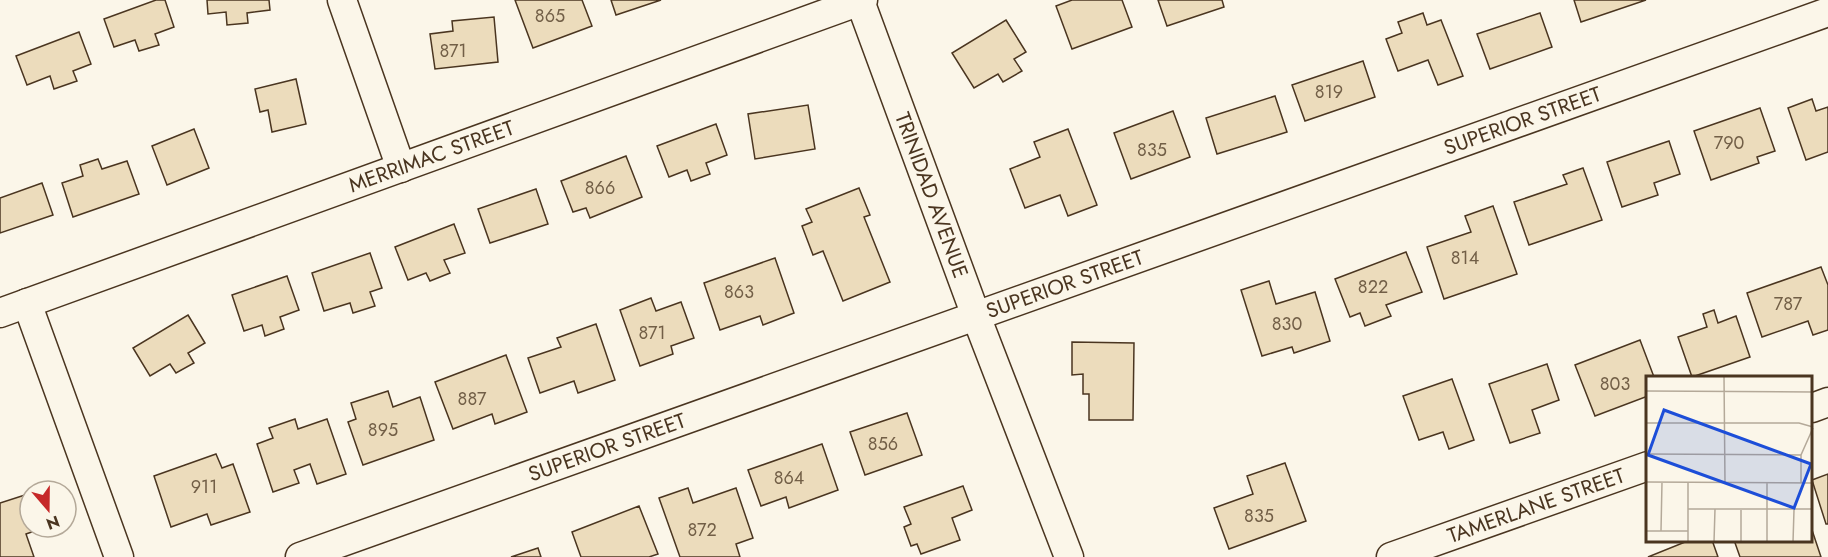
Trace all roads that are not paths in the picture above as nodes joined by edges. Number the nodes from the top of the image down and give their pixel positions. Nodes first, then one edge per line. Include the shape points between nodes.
1 (342, 0) edge
2 (862, 1) edge
3 (1828, 12) edge
4 (401, 168) junction
5 (27, 303) junction
6 (0, 313) edge
7 (976, 316) junction
8 (1828, 402) edge
9 (1813, 408) edge
10 (1646, 467) edge
11 (119, 557) edge
12 (300, 557) edge
13 (1069, 557) edge
14 (1391, 557) edge

1 - 4 street
2 - 4 street, MERRIMAC STREET
2 - 7 street, TRINIDAD AVENUE
3 - 7 street, SUPERIOR STREET
4 - 5 street, MERRIMAC STREET
5 - 6 street, MERRIMAC STREET
5 - 11 street
7 - 12 street, SUPERIOR STREET
7 - 13 street, TRINIDAD AVENUE
8 - 9 street
10 - 14 street, TAMERLANE STREET

